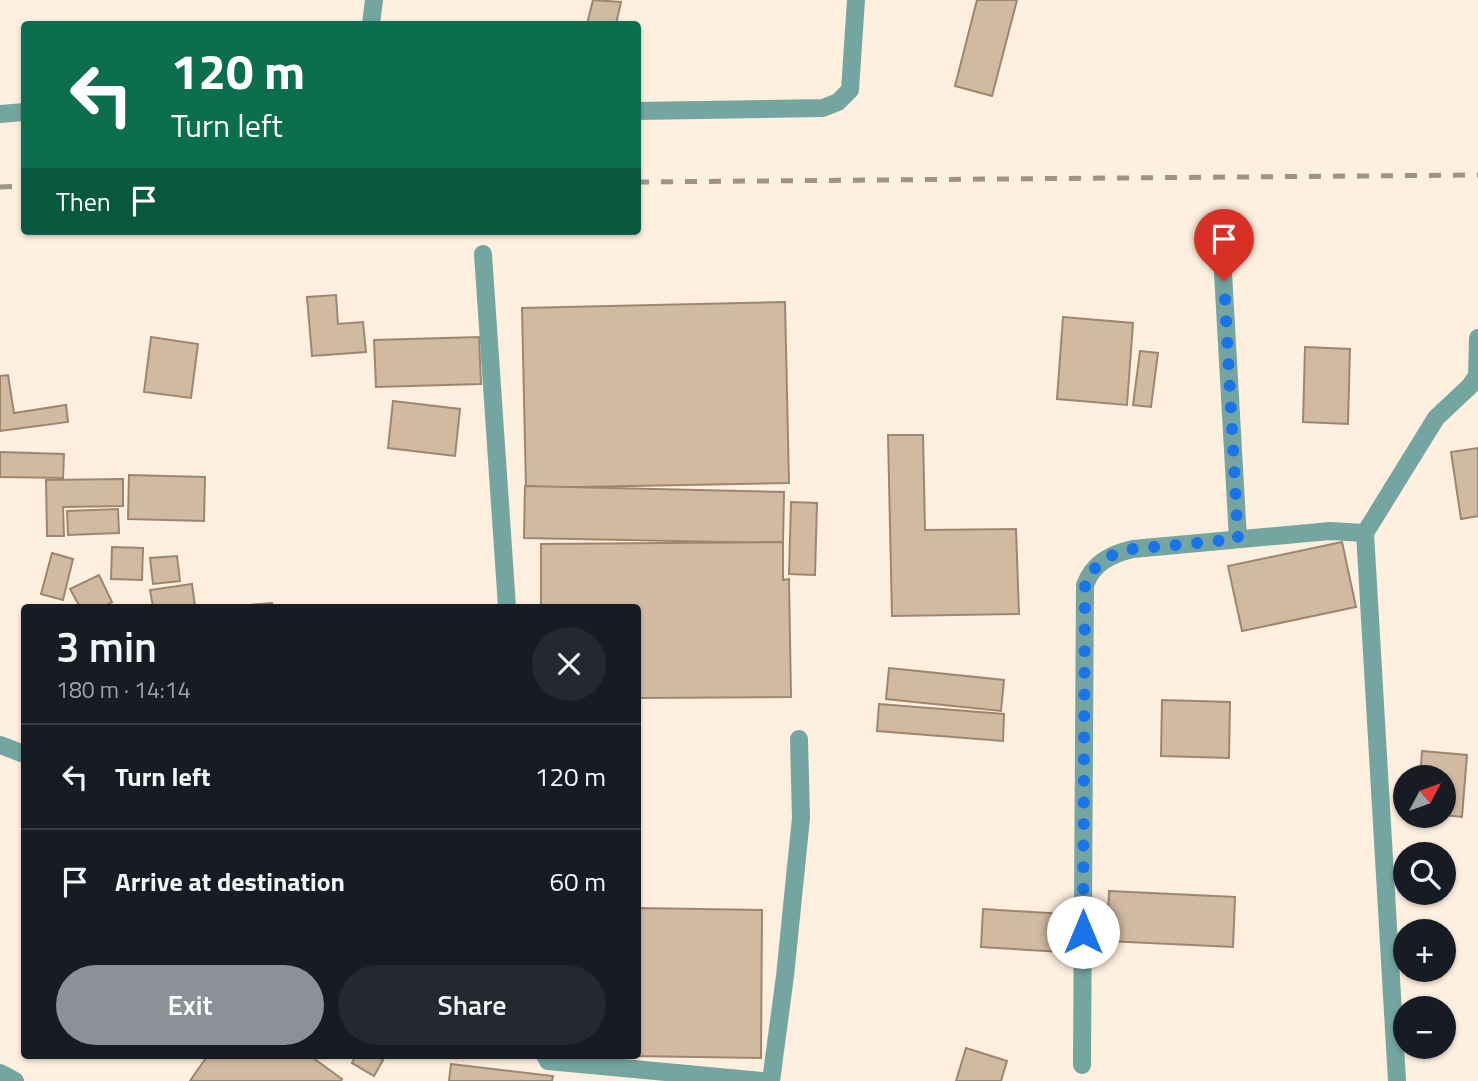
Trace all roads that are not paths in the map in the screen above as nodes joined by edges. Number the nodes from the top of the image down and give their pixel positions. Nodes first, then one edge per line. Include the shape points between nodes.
1 (374, 0) edge
2 (856, 0) edge
3 (371, 21) edge
4 (21, 111) edge
5 (641, 111) edge
6 (0, 114) edge
7 (483, 254) dead end
8 (1222, 255) dead end
9 (1478, 338) edge
10 (1365, 533) junction
11 (1238, 539) junction
12 (507, 604) edge
13 (799, 739) dead end
14 (0, 745) edge
15 (21, 753) edge
16 (547, 1059) edge
17 (1082, 1065) dead end
18 (0, 1073) edge
19 (15, 1081) edge
20 (762, 1081) edge
21 (771, 1081) edge
22 (1397, 1081) edge

1 - 3 street
2 - 5 street via 850,90 838,102 823,108
4 - 6 street
7 - 12 street
8 - 11 street
9 - 10 street via 1477,376 1437,418
10 - 11 street via 1330,531
10 - 22 street
11 - 17 street via 1115,553 1090,572 1085,585
13 - 21 street via 801,818
14 - 15 street
16 - 20 street
18 - 19 street

